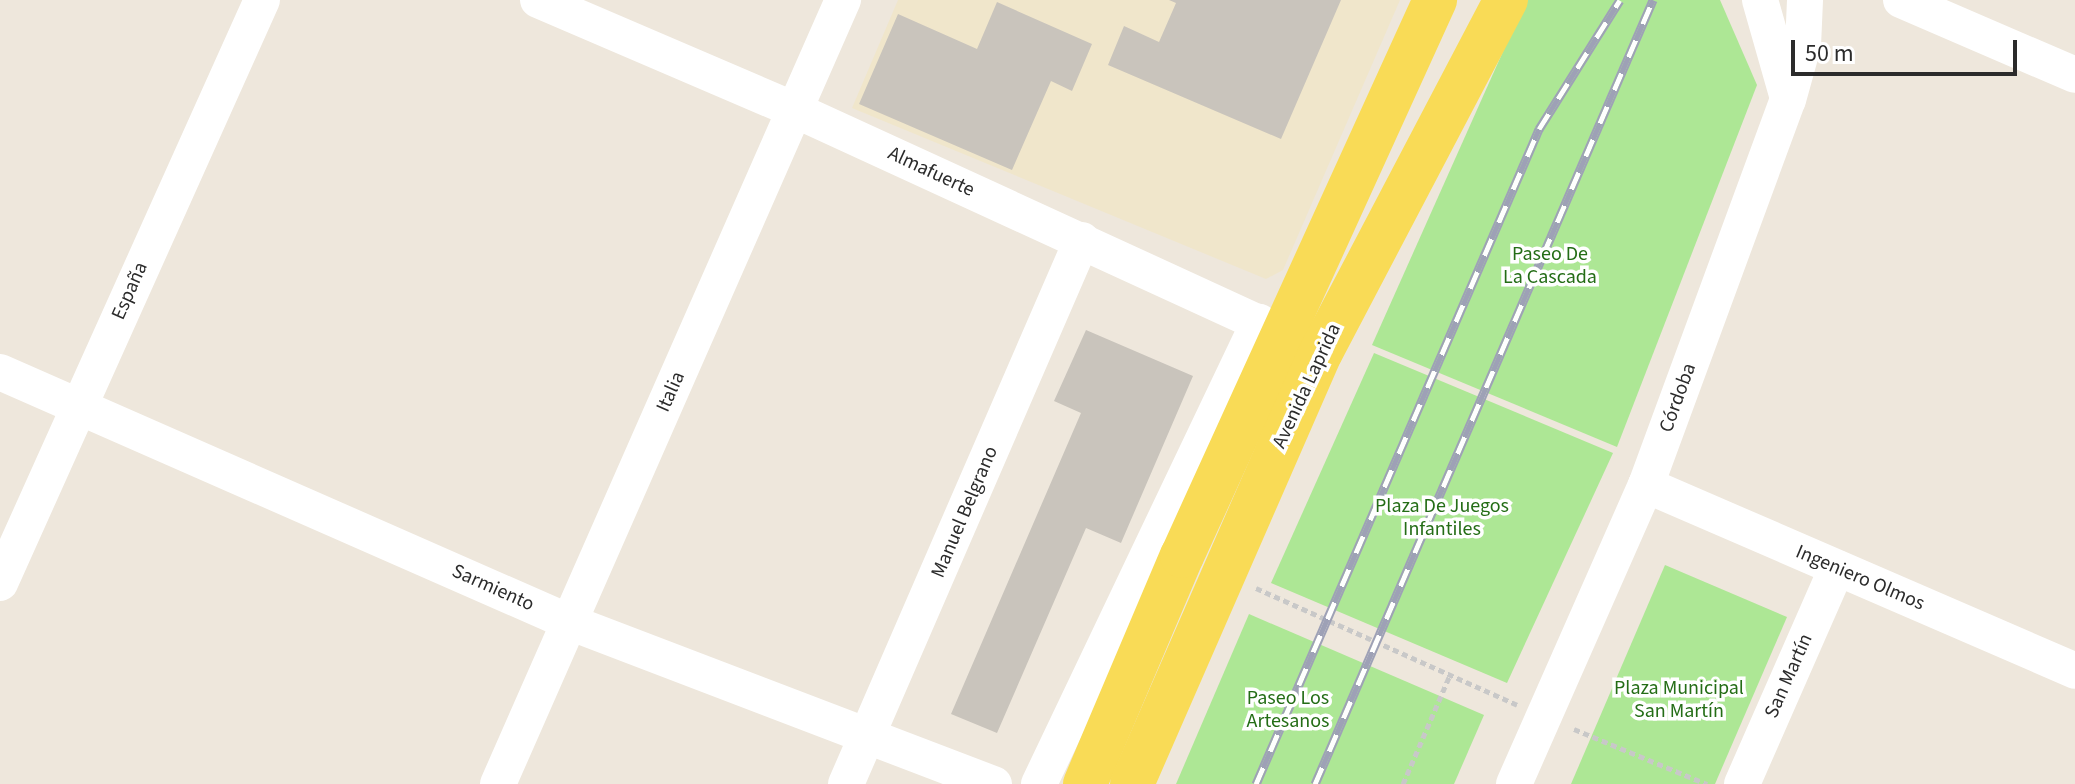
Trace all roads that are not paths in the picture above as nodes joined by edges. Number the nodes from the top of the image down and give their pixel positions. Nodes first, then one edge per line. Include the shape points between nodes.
1 (262, 0) edge
2 (538, 0) edge
3 (843, 0) edge
4 (1435, 0) edge
5 (1506, 0) edge
6 (1760, 0) edge
7 (1805, 0) edge
8 (1901, 0) edge
9 (2075, 75) edge
10 (1788, 100) junction
11 (795, 110) junction
12 (1082, 240) junction
13 (1289, 336) junction
14 (0, 372) edge
15 (78, 407) junction
16 (1646, 485) junction
17 (1837, 568) junction
18 (0, 583) edge
19 (569, 622) junction
20 (2075, 671) edge
21 (868, 737) junction
22 (498, 784) edge
23 (846, 784) edge
24 (994, 784) edge
25 (1039, 784) edge
26 (1085, 784) edge
27 (1132, 784) edge
28 (1514, 784) edge
29 (1742, 784) edge

1 - 15 street, España
2 - 11 street, Almafuerte
3 - 11 street, Italia
4 - 13 main road, Avenida Laprida
5 - 13 main road, Avenida Laprida
6 - 10 street
7 - 10 street, Córdoba via 1803,46
8 - 9 street
10 - 16 street, Córdoba
11 - 12 street, Almafuerte
11 - 19 street, Italia
12 - 13 street, Almafuerte
12 - 21 street, Manuel Belgrano
13 - 25 street
13 - 26 main road, Avenida Laprida via 1182,556
13 - 27 main road, Avenida Laprida via 1222,573
14 - 15 street, Sarmiento
15 - 18 street, España
15 - 19 street, Sarmiento
16 - 17 street, Ingeniero Olmos
16 - 28 street, Córdoba
17 - 20 street, Ingeniero Olmos
17 - 29 street, San Martín
19 - 21 street, Sarmiento
19 - 22 street, Italia
21 - 23 street, Manuel Belgrano
21 - 24 street, Sarmiento

